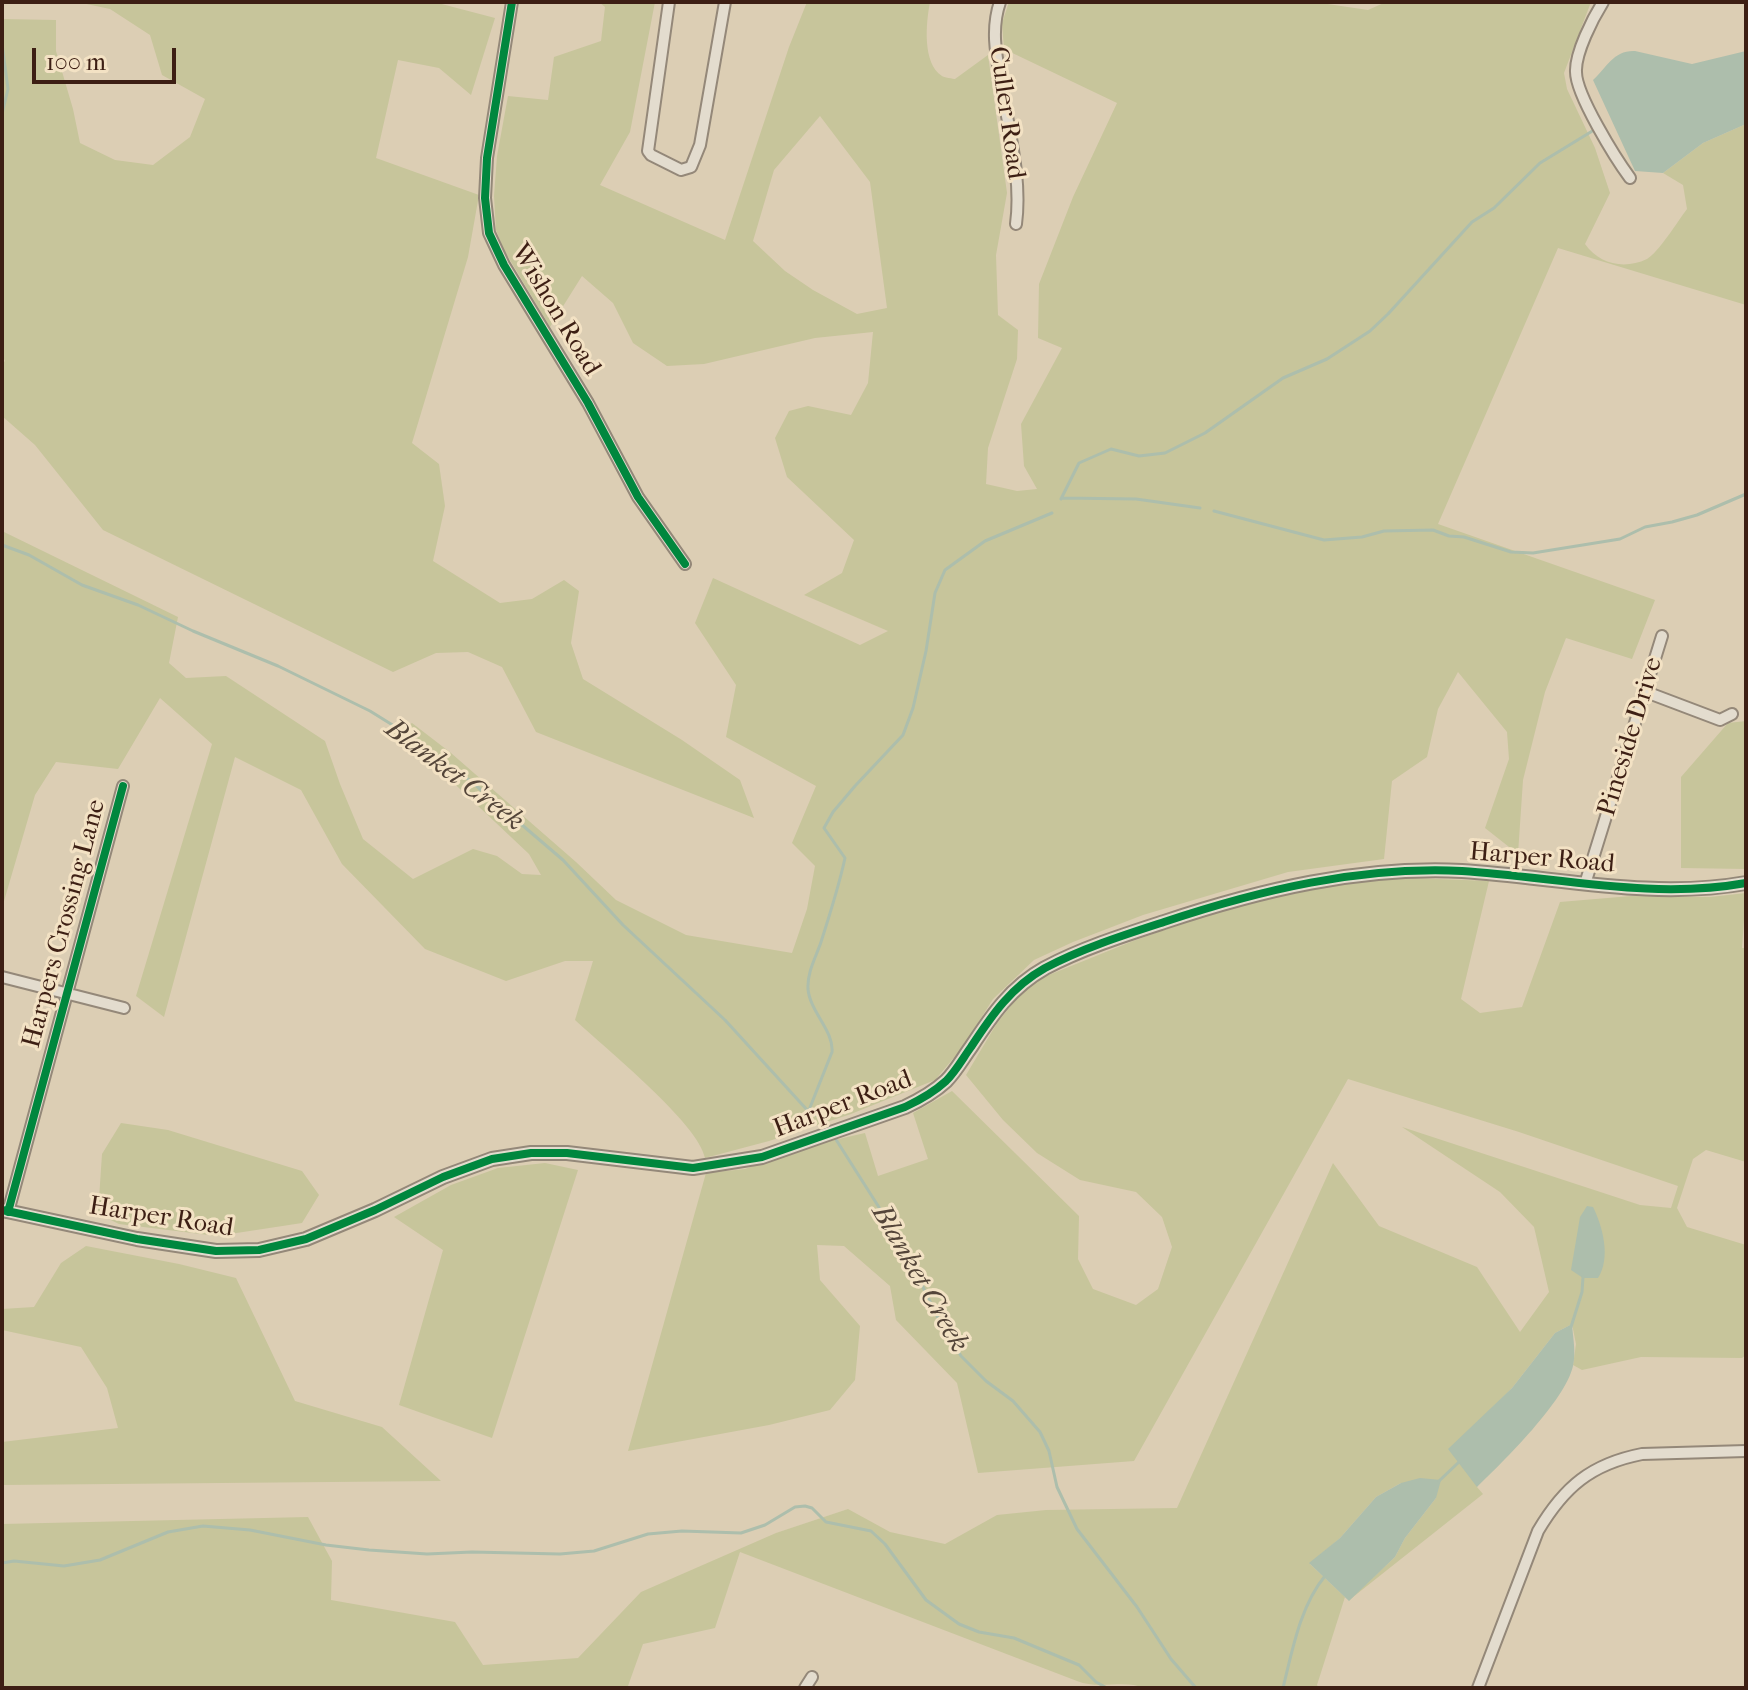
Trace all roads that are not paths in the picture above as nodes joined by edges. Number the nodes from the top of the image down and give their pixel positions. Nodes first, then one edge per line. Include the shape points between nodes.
1 (512, 2) edge
2 (669, 2) edge
3 (1000, 2) edge
4 (1603, 2) edge
5 (724, 6) edge
6 (1630, 178) dead end
7 (1016, 224) dead end
8 (685, 564) dead end
9 (1662, 636) dead end
10 (1646, 692) junction
11 (1732, 714) dead end
12 (123, 786) dead end
13 (1746, 883) edge
14 (1585, 884) junction
15 (2, 977) edge
16 (68, 993) junction
17 (124, 1008) dead end
18 (5, 1211) edge
19 (1746, 1451) edge
20 (812, 1677) dead end
21 (805, 1688) edge
22 (1478, 1688) edge

1 - 8 street, Wishon Road via 487,158 489,233 638,497
2 - 5 street via 648,151 681,170 691,167 700,145
3 - 7 street, Culler Road via 994,31 1015,163
4 - 6 street via 1576,73 1611,150
9 - 10 street, Pineside Drive
10 - 11 street via 1720,720
10 - 14 street, Pineside Drive
12 - 16 street, Harpers Crossing Lane
13 - 14 street, Harper Road via 1684,890
14 - 18 street, Harper Road via 1397,870 1276,888 1156,924 1076,954 1022,983 999,1005 947,1080 927,1096 762,1157 693,1168 567,1153 509,1155 471,1166 306,1239 237,1252 193,1249
15 - 16 street
16 - 17 street
16 - 18 street, Harpers Crossing Lane
19 - 22 street via 1627,1457 1569,1488 1538,1531
20 - 21 street

